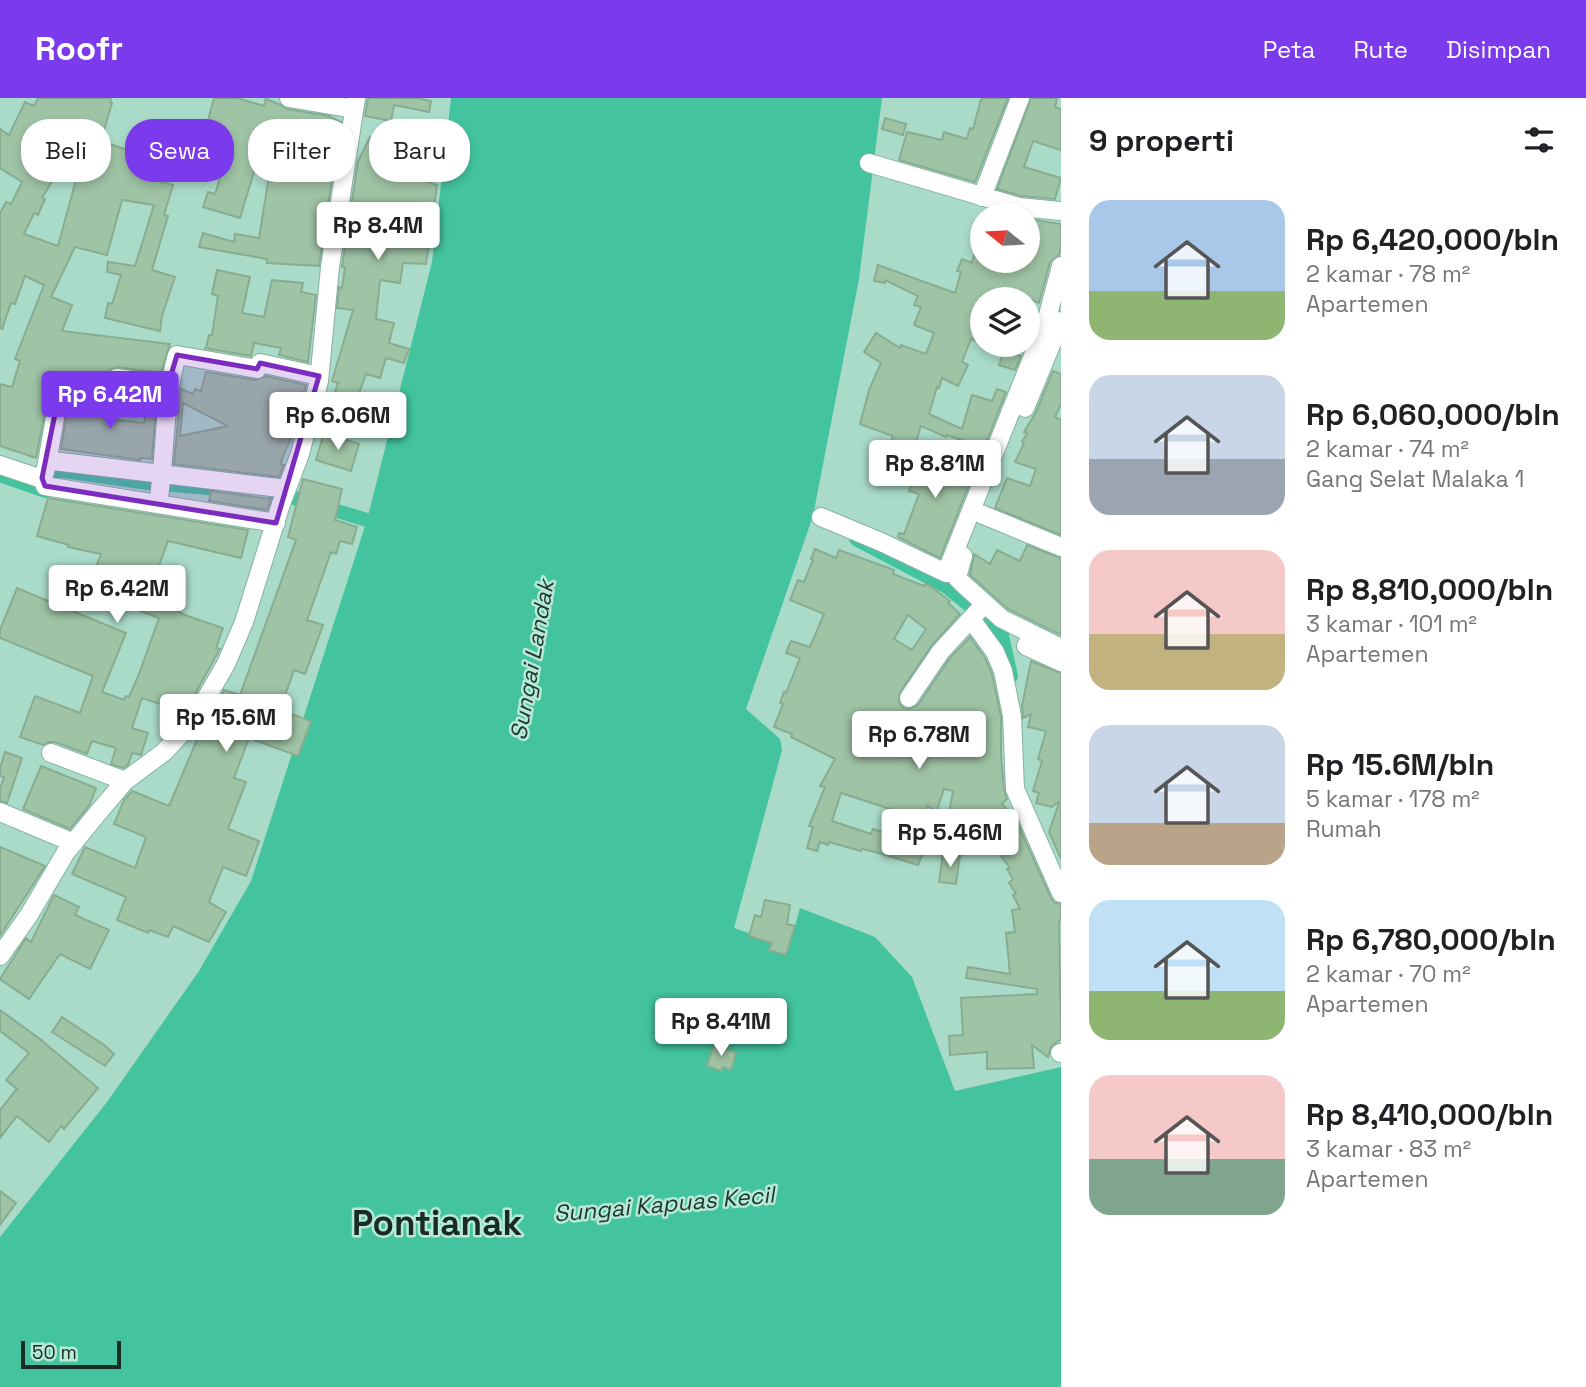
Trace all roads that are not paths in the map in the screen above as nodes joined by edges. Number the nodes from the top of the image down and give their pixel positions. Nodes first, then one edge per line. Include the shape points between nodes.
1 (289, 98) edge
2 (1020, 98) edge
3 (355, 104) edge
4 (869, 163) dead end
5 (982, 197) junction
6 (1061, 211) edge
7 (1061, 266) edge
8 (1061, 321) edge
9 (319, 376) junction
10 (168, 385) junction
11 (1027, 388) junction
12 (997, 463) junction
13 (0, 465) edge
14 (44, 471) junction
15 (163, 475) junction
16 (284, 496) junction
17 (158, 504) junction
18 (981, 514) junction
19 (821, 517) dead end
20 (276, 523) junction
21 (1061, 547) edge
22 (951, 575) junction
23 (986, 602) junction
24 (971, 619) junction
25 (1030, 640) junction
26 (1061, 648) edge
27 (1061, 662) edge
28 (909, 698) dead end
29 (51, 753) dead end
30 (125, 781) junction
31 (0, 812) edge
32 (74, 843) junction
33 (1061, 893) edge
34 (0, 956) edge

1 - 3 street
2 - 5 street
3 - 9 street
4 - 5 street
5 - 6 street
7 - 11 street
8 - 11 street
9 - 10 street via 260,363 257,369 177,355
9 - 16 street via 307,430
10 - 14 street via 117,378 113,389 60,389
10 - 15 street
11 - 12 street
12 - 18 street
12 - 22 street
13 - 14 street
14 - 15 street via 52,461
14 - 17 street via 45,486
15 - 16 street
15 - 17 street
16 - 20 street
17 - 20 street
18 - 21 street
18 - 22 street
19 - 22 street
20 - 30 street via 244,622 204,704 164,752
22 - 23 street
23 - 24 street
23 - 25 street
24 - 28 street via 941,651
24 - 33 street via 1011,670 1015,789
25 - 26 street
25 - 27 street
29 - 30 street
30 - 32 street
31 - 32 street
32 - 34 street

